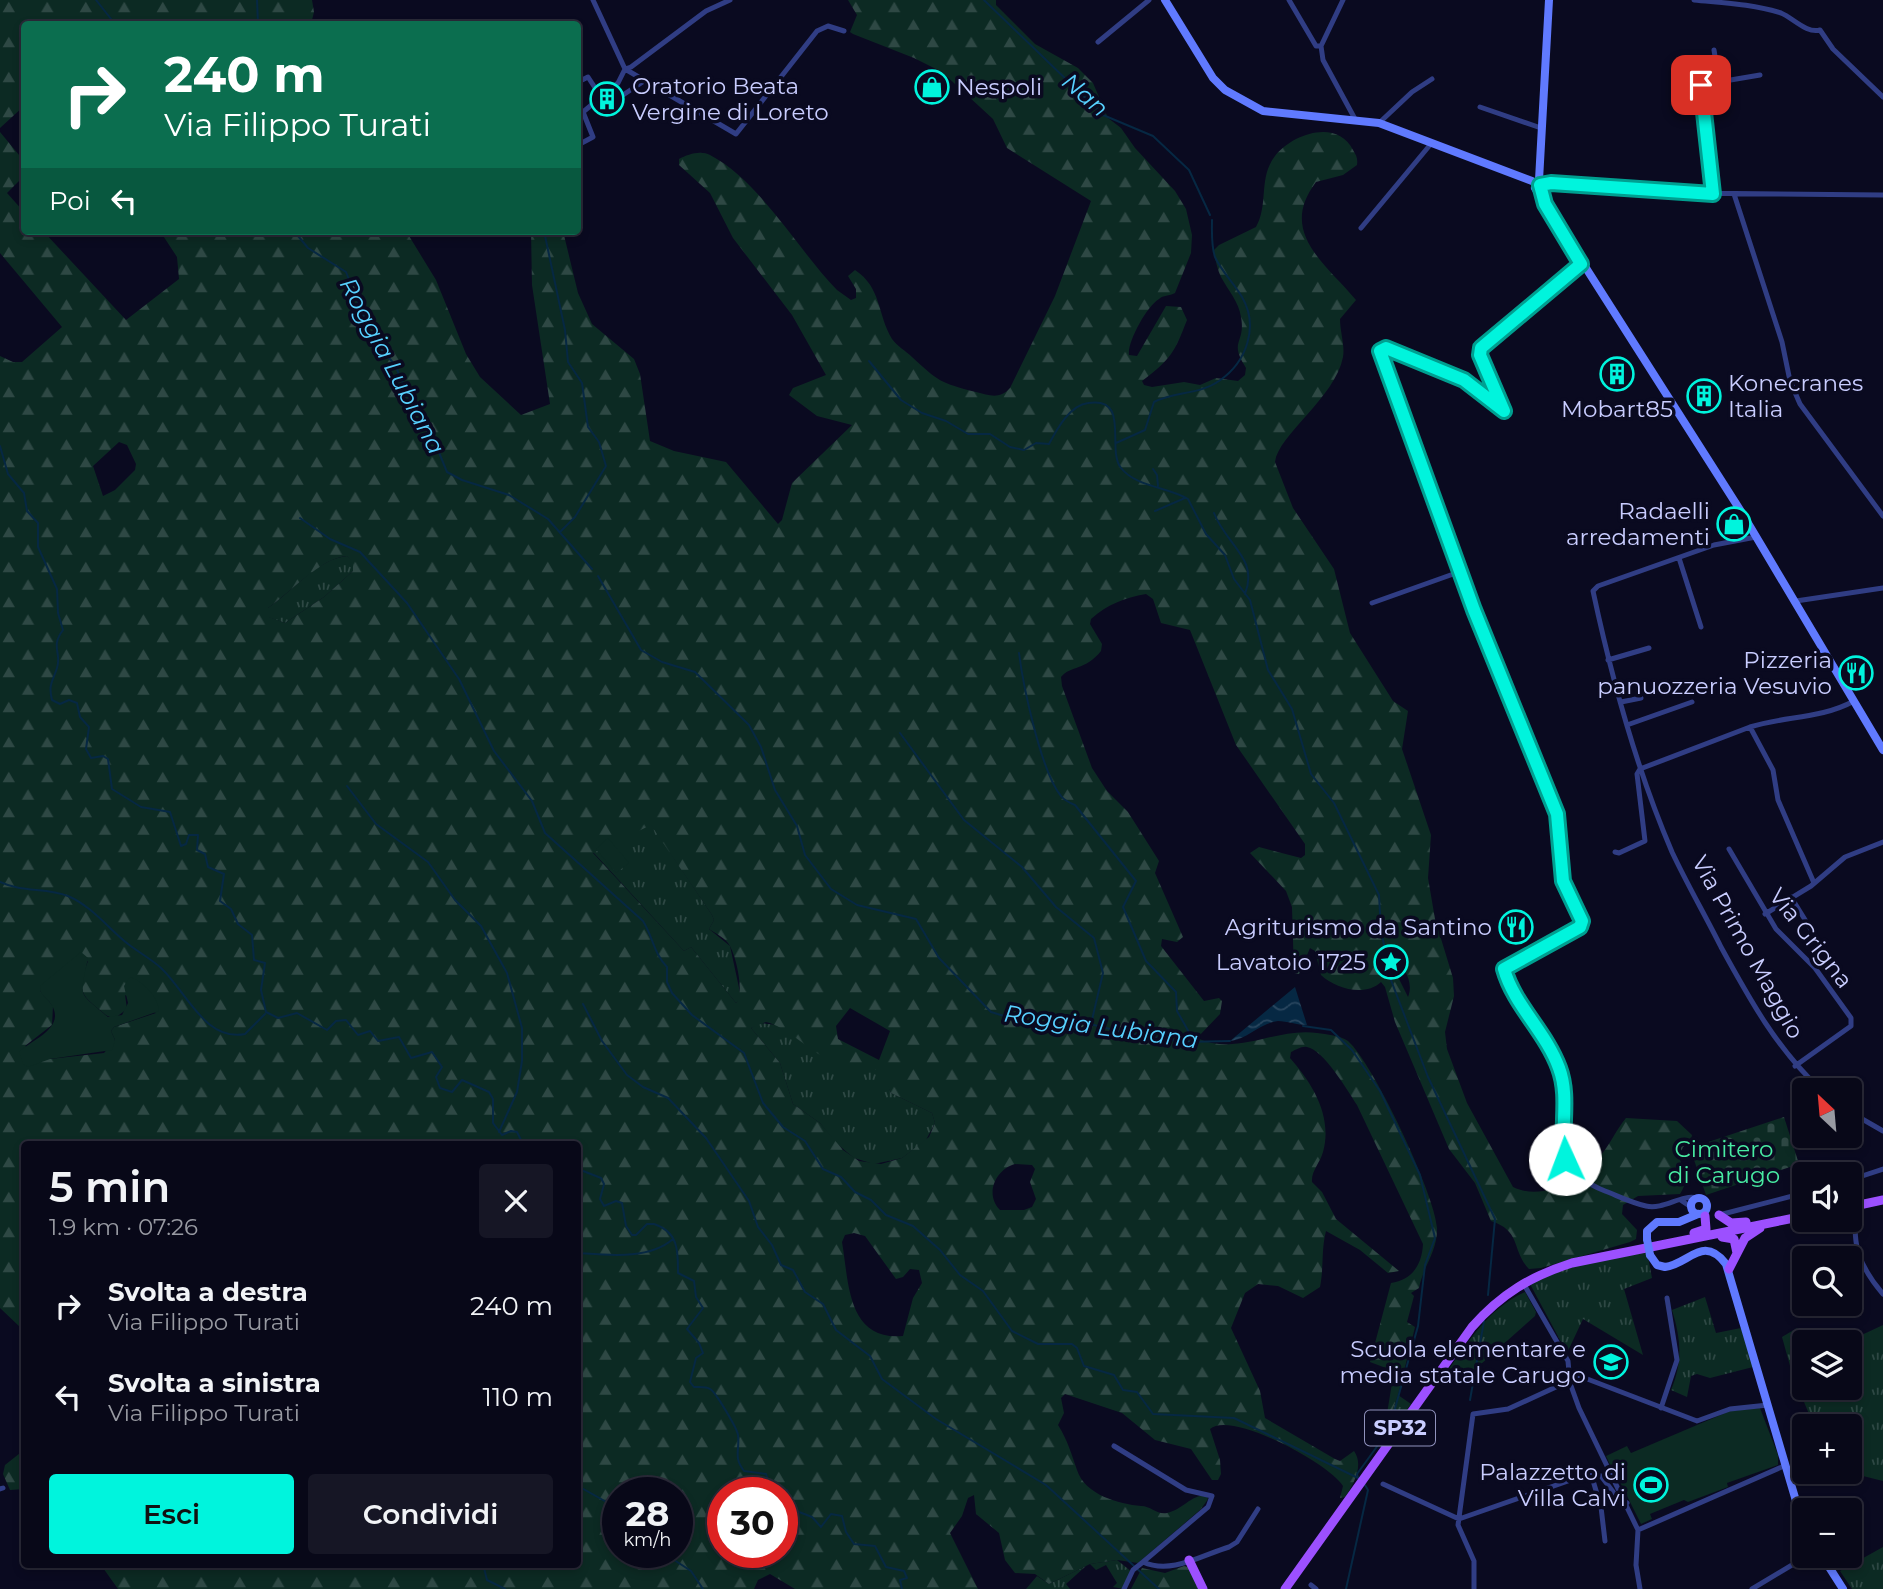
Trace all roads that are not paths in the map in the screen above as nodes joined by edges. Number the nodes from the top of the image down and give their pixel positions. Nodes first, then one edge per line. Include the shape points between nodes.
1 (593, 0) edge
2 (730, 0) edge
3 (1149, 0) edge
4 (1165, 0) edge
5 (1289, 0) edge
6 (1343, 0) edge
7 (1549, 0) edge
8 (1694, 0) edge
9 (844, 31) dead end
10 (1098, 42) dead end
11 (1321, 46) junction
12 (1714, 50) dead end
13 (625, 69) junction
14 (1760, 75) dead end
15 (1432, 79) dead end
16 (581, 80) edge
17 (644, 81) junction
18 (1719, 82) junction
19 (613, 87) junction
20 (601, 97) junction
21 (1883, 97) edge
22 (1480, 107) dead end
23 (581, 108) edge
24 (583, 112) junction
25 (1355, 119) junction
26 (1378, 123) junction
27 (1541, 128) junction
28 (581, 143) edge
29 (1430, 145) junction
30 (1536, 183) junction
31 (1713, 194) junction
32 (1734, 194) junction
33 (1883, 195) edge
34 (1361, 228) dead end
35 (1581, 264) junction
36 (1883, 516) edge
37 (1756, 537) junction
38 (1679, 558) junction
39 (1459, 572) junction
40 (1883, 589) edge
41 (1796, 601) junction
42 (1372, 603) dead end
43 (1701, 628) dead end
44 (1648, 648) dead end
45 (1608, 660) junction
46 (1641, 698) dead end
47 (1854, 701) junction
48 (1621, 702) junction
49 (1692, 702) dead end
50 (1627, 725) junction
51 (1750, 727) junction
52 (1883, 750) edge
53 (1640, 769) junction
54 (1883, 842) edge
55 (1728, 849) dead end
56 (1615, 852) dead end
57 (1814, 883) junction
58 (1791, 897) junction
59 (1765, 914) junction
60 (1828, 957) dead end
61 (1795, 1066) junction
62 (1808, 1078) edge
63 (1862, 1119) edge
64 (1883, 1131) edge
65 (1883, 1169) edge
66 (1862, 1176) edge
67 (1792, 1196) edge
68 (1697, 1198) junction
69 (1883, 1200) edge
70 (1679, 1201) junction
71 (1707, 1203) junction
72 (1862, 1204) edge
73 (1697, 1213) junction
74 (1720, 1215) junction
75 (1792, 1218) edge
76 (1773, 1222) junction
77 (1855, 1232) edge
78 (1673, 1242) junction
79 (1657, 1246) junction
80 (1737, 1253) junction
81 (1729, 1269) junction
82 (1526, 1288) dead end
83 (1883, 1294) edge
84 (1667, 1298) dead end
85 (1569, 1372) junction
86 (1569, 1381) junction
87 (1768, 1405) junction
88 (1661, 1408) junction
89 (1114, 1447) dead end
90 (1784, 1466) junction
91 (1591, 1474) junction
92 (1383, 1483) dead end
93 (1794, 1498) edge
94 (1627, 1503) junction
95 (1258, 1509) dead end
96 (1459, 1518) junction
97 (1638, 1530) junction
98 (1605, 1541) dead end
99 (1189, 1560) junction
100 (1143, 1563) junction
101 (1792, 1565) edge
102 (1830, 1568) edge
103 (1124, 1589) edge
104 (1203, 1589) edge
105 (1287, 1589) edge
106 (1474, 1589) edge
107 (1640, 1589) edge
108 (1752, 1589) edge
109 (1843, 1589) edge

1 - 13 street
2 - 13 street via 706,11
3 - 10 street
4 - 25 street via 1201,63 1225,90 1263,111
5 - 11 street via 1308,37
6 - 11 street
7 - 27 street
8 - 21 street via 1751,5 1820,30 1833,49
9 - 17 street via 828,26 817,31 736,134
11 - 25 street via 1323,60
12 - 18 street
13 - 17 street
13 - 19 street
14 - 18 street
15 - 26 street
16 - 20 street via 588,77
17 - 19 street via 623,95
18 - 31 street via 1701,85
19 - 20 street
20 - 24 street
22 - 27 street
23 - 24 street
24 - 28 street via 593,137
25 - 26 street
26 - 29 street
27 - 30 street
29 - 30 street
29 - 34 street
30 - 31 street
30 - 35 street
31 - 32 street
32 - 33 street
32 - 36 street via 1795,392
35 - 37 street
35 - 39 street via 1481,348 1504,411 1464,380 1386,348 1380,351
37 - 38 street
37 - 41 street
38 - 43 street
38 - 45 street via 1593,591
39 - 42 street
39 - 70 street via 1557,814 1563,881 1582,923 1504,972 1559,1068 1564,1154 1570,1170 1592,1186 1643,1205
40 - 41 street
41 - 47 street
44 - 45 street
45 - 48 street
46 - 48 street
47 - 51 street via 1832,713
47 - 52 street
48 - 50 street
49 - 50 street
50 - 53 street
51 - 53 street
51 - 57 street via 1773,771 1778,800
53 - 56 street via 1636,774 1645,841
53 - 61 street, Via Primo Maggio via 1672,851 1754,1008
54 - 57 street via 1844,857
55 - 59 street, Via Grigna
57 - 58 street
58 - 59 street
58 - 60 street
59 - 61 street, Via Grigna via 1815,968 1852,1021
61 - 62 street, Via Primo Maggio
63 - 64 street
65 - 66 street
67 - 74 street
68 - 70 street
68 - 71 street
68 - 73 street
69 - 72 main road
70 - 73 street via 1688,1202
71 - 73 street
71 - 74 street
73 - 74 street
73 - 79 main road via 1707,1225 1704,1230
73 - 81 street, bridge via 1679,1222 1654,1224 1647,1231 1650,1255 1665,1267 1699,1251 1711,1252
74 - 76 main road via 1736,1224
75 - 76 main road, SP32
76 - 78 main road, SP32
76 - 80 main road via 1750,1234
77 - 83 street via 1860,1264
78 - 79 main road, SP32
78 - 80 main road via 1682,1245 1730,1237
79 - 105 main road, SP32 via 1536,1275 1489,1307
80 - 81 main road
81 - 87 street
82 - 85 street via 1568,1361
84 - 88 street via 1677,1360
85 - 86 street
85 - 88 street
86 - 94 street
86 - 96 street via 1508,1409 1473,1415
87 - 88 street via 1730,1409 1700,1421
87 - 90 street
89 - 100 street via 1186,1490 1212,1496 1208,1507
90 - 93 street
90 - 97 street
91 - 94 street via 1603,1477
91 - 96 street
91 - 98 street
92 - 96 street
94 - 97 street
95 - 99 street via 1237,1542
96 - 106 street via 1475,1564
97 - 107 street
99 - 100 street via 1160,1569
99 - 104 main road
100 - 103 street via 1133,1570
101 - 108 street
102 - 109 street

